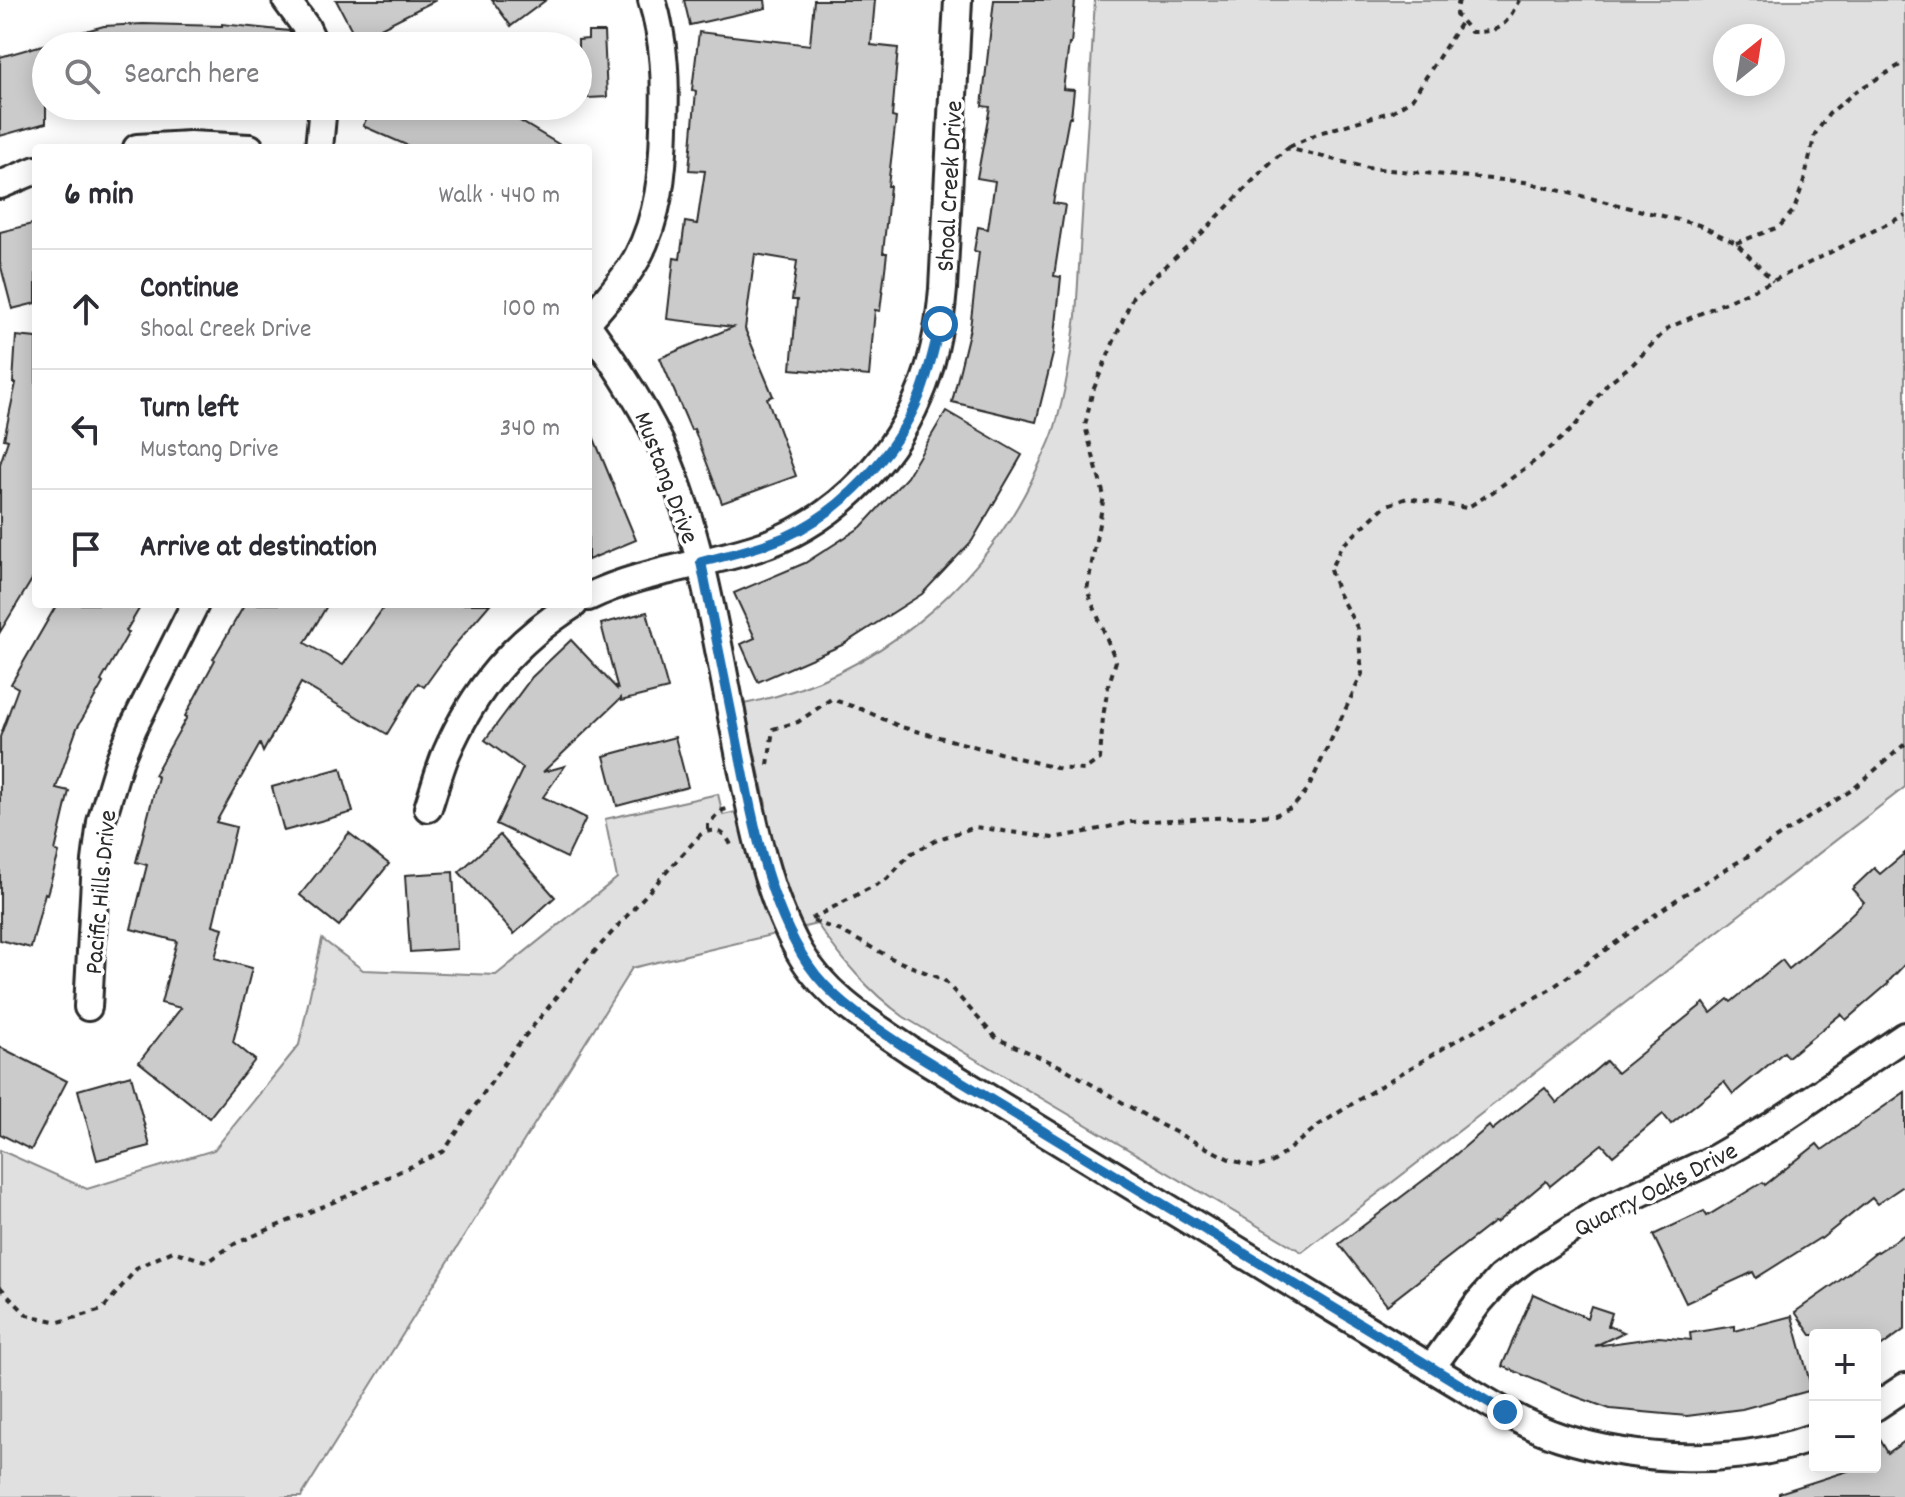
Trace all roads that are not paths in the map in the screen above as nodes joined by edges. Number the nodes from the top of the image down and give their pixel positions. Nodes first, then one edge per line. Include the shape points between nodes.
1 (286, 0) edge
2 (652, 0) edge
3 (958, 0) edge
4 (308, 32) edge
5 (322, 120) edge
6 (319, 144) edge
7 (32, 172) edge
8 (0, 185) edge
9 (592, 319) edge
10 (592, 330) edge
11 (701, 562) junction
12 (592, 595) edge
13 (193, 608) edge
14 (568, 608) edge
15 (428, 808) dead end
16 (88, 1007) dead end
17 (1905, 1036) edge
18 (1431, 1368) junction
19 (1905, 1387) edge
20 (1881, 1403) edge
21 (1809, 1439) edge

1 - 4 street
2 - 9 street via 666,90 657,206 636,258
3 - 11 street, Shoal Creek Drive via 940,324 920,396 902,430 848,496 786,537
5 - 6 street
7 - 8 street
10 - 11 street, Mustang Drive via 640,403 667,459
11 - 12 street, Shoal Creek Drive
11 - 18 street, Mustang Drive via 749,804 771,883 799,951 818,977 869,1023 911,1051
13 - 16 street, Pacific Hills Drive via 133,728 101,822
14 - 15 street via 529,637 484,684 445,756
17 - 18 street, Quarry Oaks Drive via 1762,1132 1597,1213 1525,1259 1478,1303
18 - 21 street, Mustang Drive via 1534,1427 1601,1448 1680,1459 1761,1451
19 - 20 street

